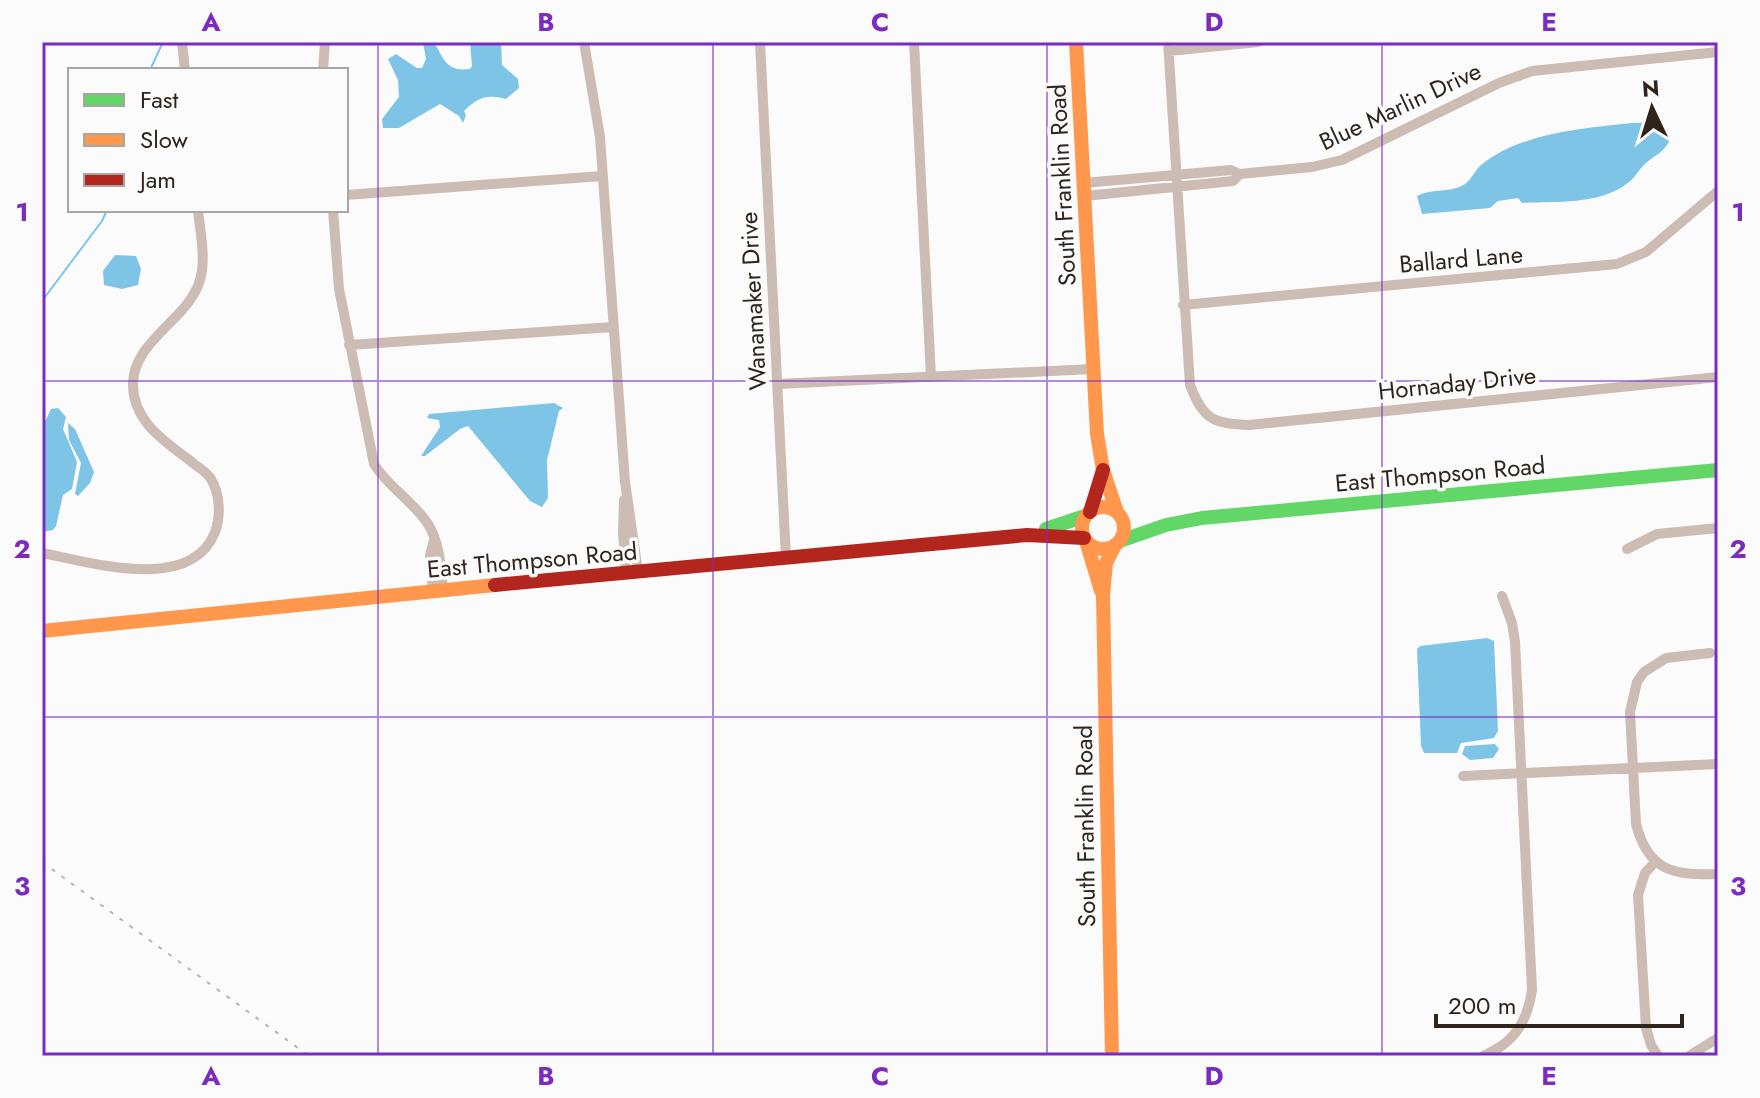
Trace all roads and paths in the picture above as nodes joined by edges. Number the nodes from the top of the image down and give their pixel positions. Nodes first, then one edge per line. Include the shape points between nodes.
1 (182, 42) edge
2 (325, 42) edge
3 (584, 42) edge
4 (760, 42) edge
5 (914, 42) edge
6 (1076, 42) edge
7 (1258, 42) edge
8 (1168, 47) edge
9 (1718, 52) edge
10 (185, 68) edge
11 (323, 68) edge
12 (602, 176) junction
13 (1176, 181) junction
14 (1085, 189) junction
15 (1718, 191) edge
16 (348, 195) edge
17 (198, 212) edge
18 (333, 212) edge
19 (1183, 305) junction
20 (613, 327) junction
21 (349, 345) junction
22 (1093, 369) junction
23 (931, 377) junction
24 (1718, 377) edge
25 (777, 384) junction
26 (1103, 470) junction
27 (1718, 470) edge
28 (1088, 514) junction
29 (1119, 514) junction
30 (1166, 525) junction
31 (1718, 528) edge
32 (1027, 535) junction
33 (1085, 539) junction
34 (1117, 543) junction
35 (1627, 549) dead end
36 (42, 553) edge
37 (786, 558) junction
38 (632, 573) junction
39 (438, 591) junction
40 (1103, 595) junction
41 (1502, 596) dead end
42 (42, 631) edge
43 (1710, 653) dead end
44 (1718, 764) edge
45 (1633, 769) junction
46 (1522, 774) junction
47 (1463, 776) dead end
48 (1655, 862) junction
49 (1718, 874) edge
50 (1718, 1038) edge
51 (1112, 1056) edge
52 (1483, 1056) edge
53 (1658, 1056) edge
54 (1689, 1056) edge

1 - 10 street
2 - 11 street
3 - 12 street
4 - 25 street, Wanamaker Drive
5 - 23 street
6 - 14 main road, South Franklin Road
7 - 8 street
8 - 13 street
9 - 13 street, Blue Marlin Drive via 1532,71 1342,160 1240,174 1233,181
12 - 16 street
12 - 20 street
13 - 14 street, Blue Marlin Drive
13 - 19 street
14 - 22 main road, South Franklin Road
15 - 19 street, Ballard Lane via 1642,255 1617,264
17 - 36 street via 199,284 143,354 133,380 134,397 147,425 210,477 219,507 211,541 186,563 148,570
18 - 21 street
19 - 24 street, Hornaday Drive via 1190,385 1203,413 1216,421 1249,425
20 - 21 street
20 - 38 street via 625,482 623,532
21 - 39 street via 374,464 428,523
22 - 23 street
22 - 26 main road, South Franklin Road
23 - 25 street
25 - 37 street, Wanamaker Drive
26 - 28 main road, South Franklin Road
26 - 29 main road, South Franklin Road
27 - 30 main road, East Thompson Road
28 - 29 main road via 1102,507
28 - 32 main road, East Thompson Road
28 - 33 main road via 1082,525
29 - 30 main road, East Thompson Road via 1139,523
29 - 34 main road via 1124,529
30 - 34 main road, East Thompson Road
31 - 35 street via 1657,534
32 - 33 main road, East Thompson Road
32 - 37 main road, East Thompson Road
33 - 34 main road via 1100,549
33 - 40 main road, South Franklin Road
34 - 40 main road, South Franklin Road via 1106,563
37 - 38 main road, East Thompson Road
38 - 39 main road, East Thompson Road
39 - 42 main road, East Thompson Road
40 - 51 main road, South Franklin Road
41 - 46 street via 1515,642
43 - 45 street via 1666,658 1637,682 1630,712
44 - 45 street
45 - 46 street
45 - 48 street via 1636,824
46 - 47 street
46 - 52 street via 1532,990 1516,1035
48 - 49 street via 1678,873
48 - 53 street via 1638,895 1646,1028
50 - 54 street

